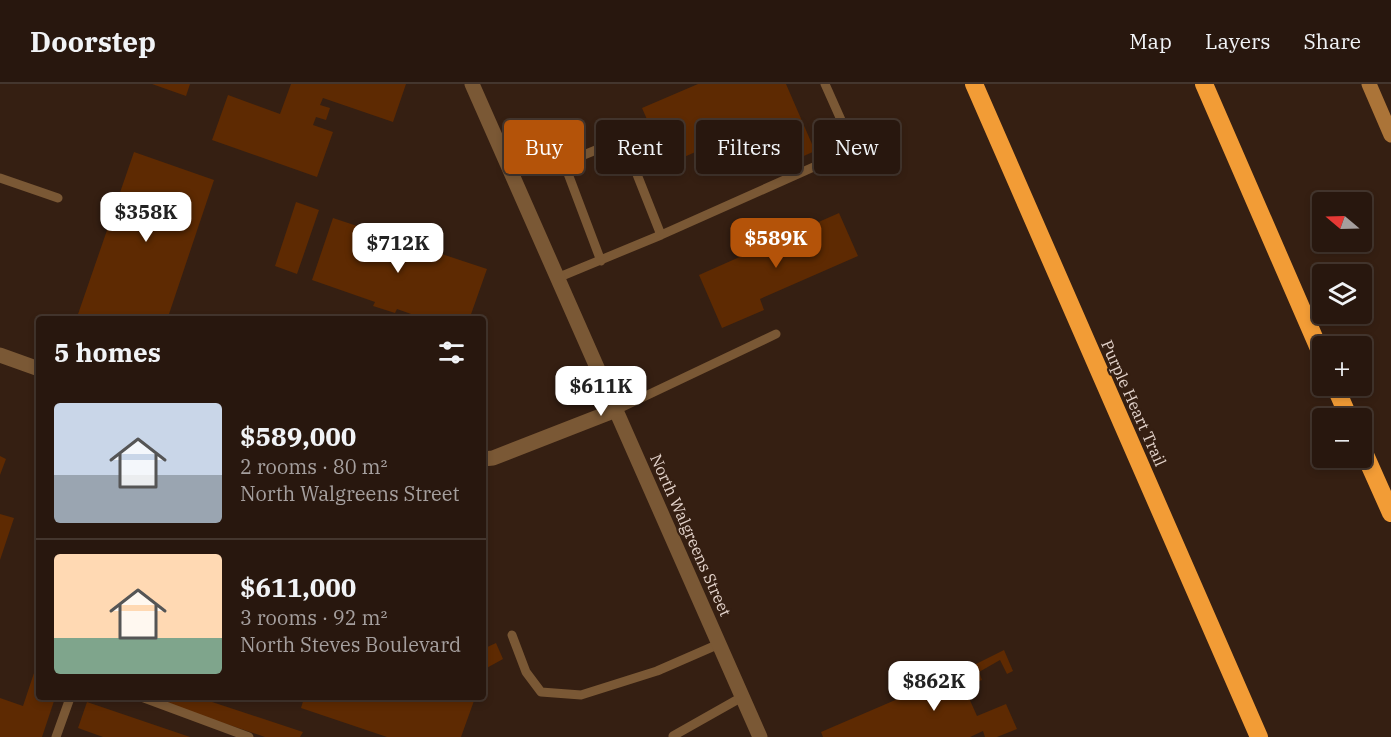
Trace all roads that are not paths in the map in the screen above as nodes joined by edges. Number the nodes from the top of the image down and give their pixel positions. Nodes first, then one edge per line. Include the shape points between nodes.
1 (472, 84) edge
2 (825, 84) edge
3 (974, 84) edge
4 (1204, 84) edge
5 (1369, 84) edge
6 (1391, 135) edge
7 (0, 178) edge
8 (58, 198) dead end
9 (661, 235) junction
10 (601, 261) junction
11 (557, 278) junction
12 (776, 334) dead end
13 (1313, 336) edge
14 (0, 356) edge
15 (36, 368) edge
16 (616, 410) junction
17 (486, 459) edge
18 (1371, 468) edge
19 (1391, 513) edge
20 (512, 635) dead end
21 (719, 644) junction
22 (742, 697) junction
23 (69, 700) edge
24 (149, 700) edge
25 (673, 736) edge
26 (56, 737) edge
27 (249, 737) edge
28 (760, 737) edge
29 (1259, 737) edge

1 - 11 street, North Walgreens Street
2 - 9 lane via 854,149
3 - 29 highway, Purple Heart Trail
4 - 13 highway
5 - 6 street
7 - 8 lane
9 - 10 lane
9 - 10 lane via 623,139 564,163
10 - 11 lane
11 - 16 street, North Walgreens Street
12 - 16 lane
14 - 15 street
16 - 17 street
16 - 21 street, North Walgreens Street
18 - 19 highway
20 - 21 lane via 526,672 541,692 580,695 657,671
21 - 22 street, North Walgreens Street
22 - 25 lane
22 - 28 street, North Walgreens Street
23 - 26 lane
24 - 27 lane

